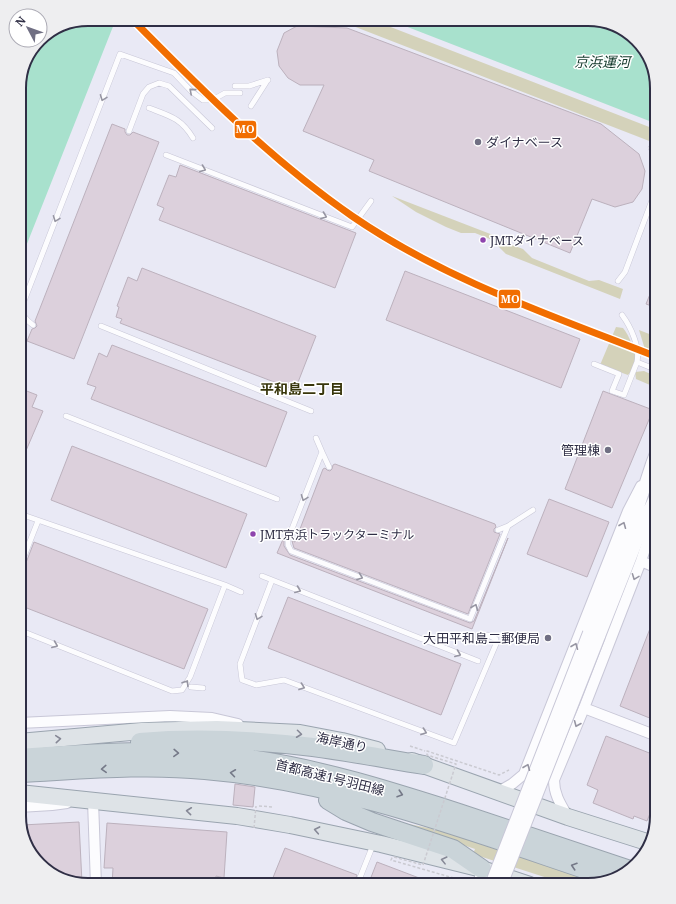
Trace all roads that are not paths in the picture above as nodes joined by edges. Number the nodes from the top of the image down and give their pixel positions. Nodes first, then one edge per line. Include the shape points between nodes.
1 (235, 86) dead end
2 (240, 92) dead end
3 (251, 106) dead end
4 (149, 108) dead end
5 (212, 128) dead end
6 (129, 131) dead end
7 (193, 138) dead end
8 (166, 155) dead end
9 (372, 201) dead end
10 (650, 205) edge
11 (618, 281) dead end
12 (26, 296) edge
13 (622, 315) dead end
14 (26, 320) edge
15 (33, 325) dead end
16 (101, 326) dead end
17 (637, 362) junction
18 (594, 364) dead end
19 (650, 367) edge
20 (311, 411) dead end
21 (66, 416) dead end
22 (316, 438) dead end
23 (322, 452) junction
24 (329, 467) dead end
25 (650, 468) edge
26 (650, 470) edge
27 (277, 499) dead end
28 (650, 509) edge
29 (533, 510) dead end
30 (26, 516) dead end
31 (38, 521) junction
32 (508, 526) junction
33 (498, 530) dead end
34 (650, 534) edge
35 (26, 551) edge
36 (641, 561) junction
37 (650, 565) edge
38 (262, 576) dead end
39 (272, 580) junction
40 (225, 585) junction
41 (241, 592) dead end
42 (26, 633) edge
43 (594, 634) junction
44 (488, 635) dead end
45 (478, 661) dead end
46 (191, 687) dead end
47 (203, 688) dead end
48 (584, 708) junction
49 (26, 723) edge
50 (269, 731) junction
51 (650, 733) edge
52 (26, 741) edge
53 (67, 754) junction
54 (26, 757) edge
55 (426, 758) junction
56 (26, 773) edge
57 (26, 775) edge
58 (261, 777) junction
59 (63, 781) dead end
60 (498, 792) junction
61 (26, 794) edge
62 (328, 800) junction
63 (88, 801) junction
64 (26, 807) edge
65 (568, 817) junction
66 (436, 820) junction
67 (644, 841) edge
68 (374, 843) junction
69 (622, 867) edge
70 (604, 876) edge
71 (480, 877) edge
72 (95, 878) edge
73 (360, 878) edge
74 (494, 878) edge
75 (512, 878) edge

1 - 3 lane via 249,86 268,80
2 -> 12 lane via 225,93 210,100 203,100 174,72 120,54
4 - 7 lane via 176,118 188,129
5 - 6 lane via 170,86 159,83 149,87 143,94
8 -> 9 lane via 352,226
10 - 11 lane via 624,272
13 - 17 lane via 630,326 639,354
14 -> 15 lane
16 - 20 lane
17 - 18 lane via 624,395 612,391 619,374
17 - 19 lane
21 - 27 lane
22 - 23 lane
23 - 24 lane
23 -> 32 lane via 288,539 291,551 470,619
60 -> 25 street via 524,774 628,511
26 - 43 street
28 - 43 street
29 - 32 lane
30 - 31 lane
31 - 35 lane
31 - 40 lane
32 - 33 lane
34 - 36 street
36 - 37 street
36 -> 48 street
38 - 39 lane
39 -> 44 lane via 240,664 242,680 256,685 284,680 454,743 496,644 496,639
39 -> 45 lane
40 - 41 lane
42 -> 40 lane via 172,691 182,690 190,677
43 - 74 street, bridge
43 - 75 street, bridge
46 - 47 lane
48 - 51 street
48 -> 65 street via 554,780 556,797
49 - 50 street via 170,716 212,718
52 -> 50 main road, 海岸通り via 142,731
50 -> 55 main road, 海岸通り via 300,733
53 - 54 highway, 首都高速1号羽田線
53 - 55 highway via 84,747 161,740 238,740
53 -> 69 highway, 首都高速1号羽田線 via 119,751 204,754 299,767 365,783
55 - 60 main road, 海岸通り
58 -> 56 highway, 首都高速1号羽田線 via 167,767
57 - 59 highway
58 - 62 highway via 295,794
58 - 66 highway, 首都高速1号羽田線 via 297,782 361,797
60 - 65 main road, 海岸通り
61 - 63 main road
62 - 66 highway
62 - 71 highway via 372,822 448,847 462,855
63 - 64 street
68 -> 63 main road via 237,816
63 - 72 street
65 - 67 main road, 海岸通り
70 -> 66 highway, 首都高速1号羽田線
71 -> 68 main road
68 - 73 lane

